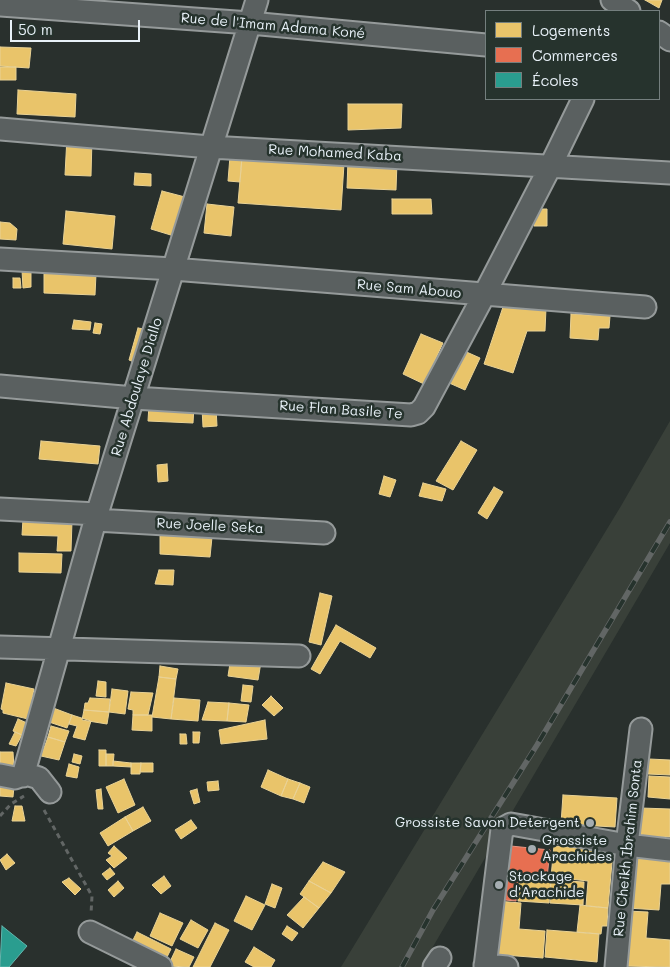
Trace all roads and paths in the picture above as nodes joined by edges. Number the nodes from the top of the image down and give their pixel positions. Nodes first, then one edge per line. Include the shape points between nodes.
1 (257, 0) edge
2 (0, 5) edge
3 (250, 23) junction
4 (485, 45) edge
5 (583, 100) edge
6 (0, 129) edge
7 (210, 147) junction
8 (551, 165) junction
9 (670, 173) edge
10 (0, 259) edge
11 (173, 269) junction
12 (484, 295) junction
13 (645, 307) dead end
14 (0, 386) edge
15 (134, 398) junction
16 (0, 509) edge
17 (96, 517) junction
18 (324, 533) dead end
19 (0, 647) edge
20 (59, 648) junction
21 (299, 656) dead end
22 (640, 729) dead end
23 (0, 775) edge
24 (25, 785) junction
25 (45, 798) joint
26 (0, 816) edge
27 (627, 846) junction
28 (670, 850) edge
29 (90, 932) joint
30 (485, 966) edge
31 (161, 967) edge
32 (507, 967) edge
33 (616, 967) edge

1 - 3 street, Rue Abdoulaye Diallo
2 - 3 street, Rue de l'Imam Adama Koné
3 - 4 street, Rue de l'Imam Adama Koné
3 - 7 street, Rue Abdoulaye Diallo
5 - 8 street, Rue Flan Basile Te
6 - 7 street, Rue Mohamed Kaba
7 - 8 street, Rue Mohamed Kaba
7 - 11 street, Rue Abdoulaye Diallo
8 - 9 street, Rue Mohamed Kaba
8 - 12 street, Rue Flan Basile Te
10 - 11 street, Rue Sam Abouo
11 - 12 street, Rue Sam Abouo
11 - 15 street, Rue Abdoulaye Diallo
12 - 13 street, Rue Sam Abouo
12 - 15 street, Rue Flan Basile Te via 418,413
14 - 15 street, Rue Flan Basile Te
15 - 17 street, Rue Abdoulaye Diallo
16 - 17 street, Rue Joelle Seka
17 - 18 street, Rue Joelle Seka
17 - 20 street, Rue Abdoulaye Diallo
19 - 20 street
20 - 21 street
20 - 24 street, Rue Abdoulaye Diallo
22 - 27 street, Rue Cheikh Ibrahim Sonta
23 - 24 street via 15,778
24 - 25 street via 26,774 39,778
24 - 26 path
25 - 29 path via 92,896
27 - 28 street
27 - 30 street via 511,824 502,829
27 - 33 street, Rue Cheikh Ibrahim Sonta
29 - 31 street
30 - 32 street

